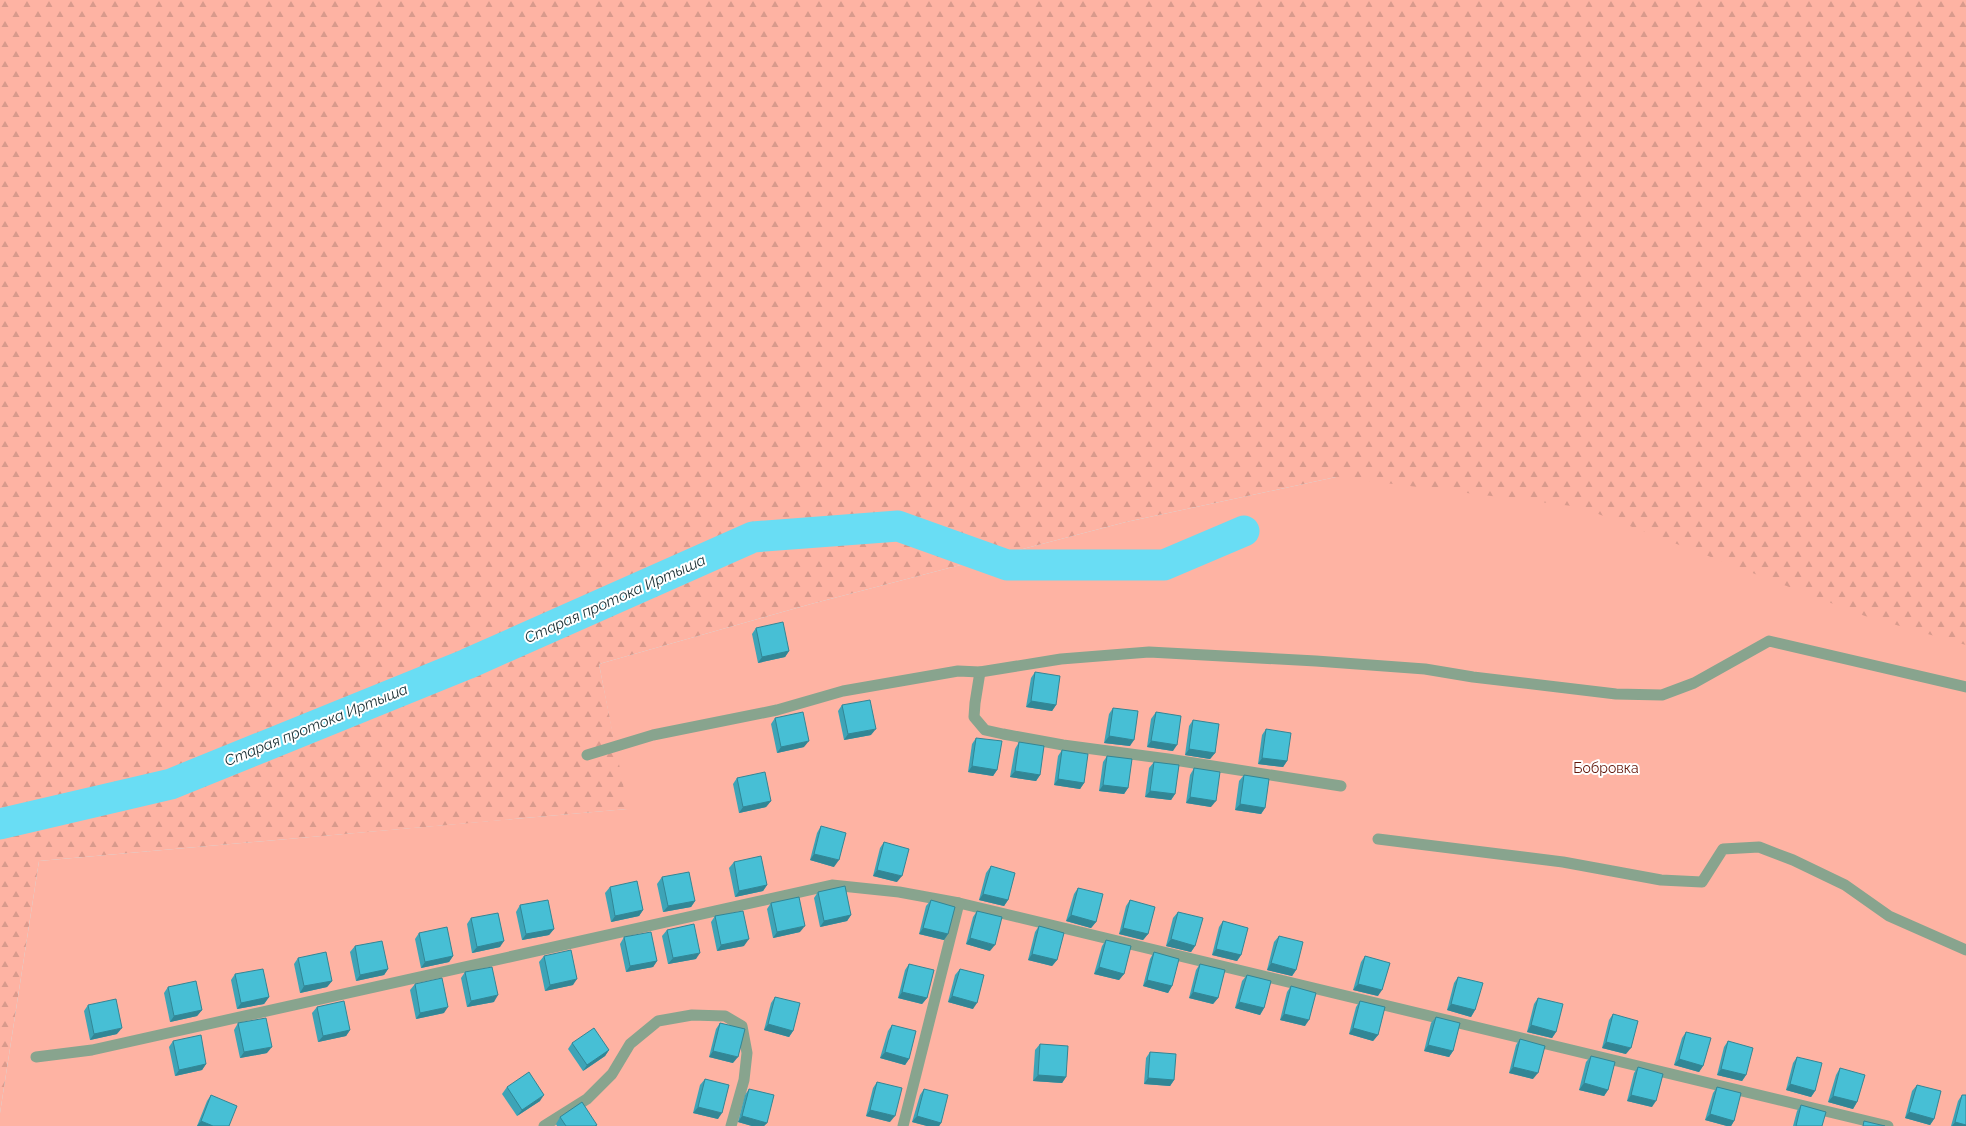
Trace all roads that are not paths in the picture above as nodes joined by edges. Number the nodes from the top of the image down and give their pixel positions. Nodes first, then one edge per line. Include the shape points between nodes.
1 (980, 672) junction
2 (1966, 688) edge
3 (587, 755) dead end
4 (1341, 786) dead end
5 (1378, 839) dead end
6 (960, 903) junction
7 (1966, 950) edge
8 (36, 1057) dead end
9 (544, 1126) edge
10 (731, 1126) edge
11 (903, 1126) edge
12 (1888, 1126) edge

1 - 2 street via 1061,659 1149,652 1425,669 1473,678 1609,693 1662,695 1694,683 1769,641
1 - 3 street via 958,671 843,691 777,710 653,735
1 - 4 street via 974,717 985,730 1063,745
5 - 7 street via 1563,862 1661,880 1702,882 1723,849 1759,847 1812,869 1844,885 1889,916
6 - 8 street via 899,892 832,885 92,1050
6 - 11 street
6 - 12 street
9 - 10 street via 587,1099 612,1074 630,1044 658,1020 692,1015 725,1016 742,1026 747,1053 744,1080

